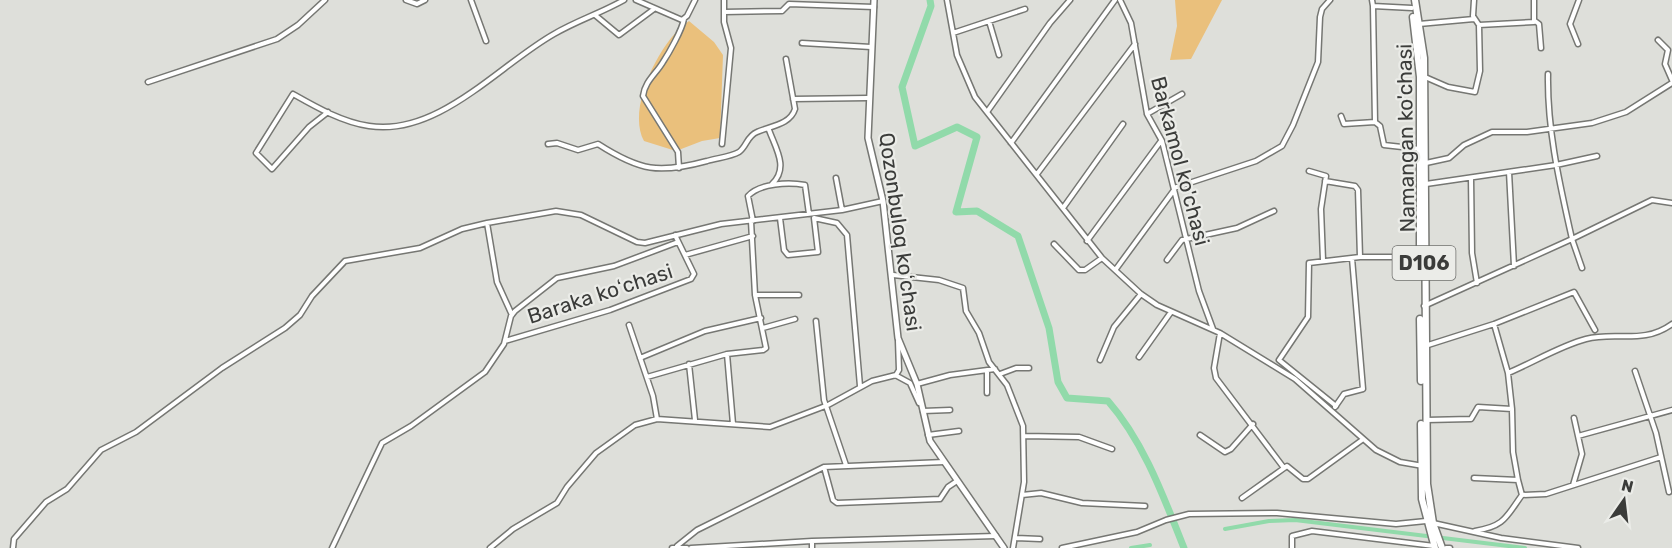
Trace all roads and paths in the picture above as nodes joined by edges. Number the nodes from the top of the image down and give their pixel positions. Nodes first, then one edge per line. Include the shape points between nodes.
1 (325, 0) edge
2 (406, 0) edge
3 (426, 0) edge
4 (471, 0) edge
5 (624, 0) edge
6 (636, 0) edge
7 (695, 0) edge
8 (724, 0) edge
9 (947, 0) edge
10 (1070, 0) edge
11 (1115, 0) edge
12 (1120, 0) edge
13 (1330, 0) edge
14 (1372, 0) edge
15 (1412, 0) edge
16 (1474, 0) edge
17 (1534, 0) edge
18 (1579, 0) edge
19 (874, 3) edge
20 (1373, 6) junction
21 (1412, 8) junction
22 (654, 9) junction
23 (1025, 9) dead end
24 (724, 12) junction
25 (595, 15) junction
26 (684, 19) junction
27 (1474, 19) junction
28 (989, 21) junction
29 (1535, 21) junction
30 (1419, 24) junction
31 (1479, 25) junction
32 (953, 33) junction
33 (1658, 40) dead end
34 (486, 41) dead end
35 (802, 43) dead end
36 (1135, 43) junction
37 (1578, 44) dead end
38 (871, 47) junction
39 (1540, 48) dead end
40 (999, 55) dead end
41 (786, 59) dead end
42 (1548, 74) dead end
43 (1425, 77) junction
44 (148, 82) dead end
45 (1672, 82) edge
46 (1182, 94) dead end
47 (868, 98) junction
48 (793, 99) junction
49 (328, 112) junction
50 (987, 112) junction
51 (1147, 114) junction
52 (1341, 116) dead end
53 (1375, 122) junction
54 (1123, 124) dead end
55 (769, 129) junction
56 (1550, 129) junction
57 (1162, 141) junction
58 (1011, 143) junction
59 (548, 144) dead end
60 (722, 144) dead end
61 (1420, 149) junction
62 (1597, 156) dead end
63 (1426, 163) junction
64 (1556, 165) junction
65 (680, 168) junction
66 (1308, 171) dead end
67 (1509, 172) junction
68 (1037, 174) junction
69 (836, 178) dead end
70 (1471, 178) junction
71 (1325, 181) junction
72 (772, 184) junction
73 (1426, 184) junction
74 (1174, 189) junction
75 (883, 201) junction
76 (1672, 203) edge
77 (1063, 208) junction
78 (842, 210) junction
79 (1274, 211) dead end
80 (812, 216) junction
81 (780, 218) junction
82 (752, 221) junction
83 (487, 223) junction
84 (675, 235) junction
85 (753, 236) junction
86 (1187, 239) junction
87 (1572, 239) junction
88 (1087, 241) junction
89 (678, 242) junction
90 (1054, 244) dead end
91 (685, 255) junction
92 (1360, 257) junction
93 (1420, 257) junction
94 (1102, 258) junction
95 (1352, 258) junction
96 (1167, 260) dead end
97 (1323, 260) junction
98 (1514, 266) junction
99 (1582, 268) dead end
100 (1116, 269) junction
101 (893, 275) junction
102 (1476, 280) junction
103 (1141, 294) junction
104 (755, 295) junction
105 (799, 295) dead end
106 (1424, 306) junction
107 (1171, 312) junction
108 (512, 315) junction
109 (760, 318) junction
110 (795, 319) dead end
111 (816, 321) dead end
112 (1494, 324) junction
113 (1672, 324) edge
114 (629, 325) dead end
115 (763, 328) junction
116 (1213, 330) junction
117 (1595, 330) dead end
118 (1220, 333) junction
119 (898, 338) junction
120 (505, 341) junction
121 (1425, 346) junction
122 (727, 354) junction
123 (1140, 357) dead end
124 (640, 358) junction
125 (1100, 360) dead end
126 (689, 364) junction
127 (1029, 368) dead end
128 (995, 369) junction
129 (1635, 371) dead end
130 (987, 372) junction
131 (1508, 373) junction
132 (1000, 374) junction
133 (896, 375) junction
134 (647, 377) junction
135 (917, 384) junction
136 (861, 386) junction
137 (987, 393) dead end
138 (828, 405) junction
139 (1334, 408) junction
140 (922, 409) junction
141 (1512, 409) junction
142 (950, 410) dead end
143 (1672, 410) edge
144 (1650, 415) junction
145 (1574, 418) dead end
146 (657, 419) junction
147 (695, 420) junction
148 (1425, 420) junction
149 (733, 424) junction
150 (1253, 424) junction
151 (959, 431) dead end
152 (927, 435) junction
153 (1200, 435) dead end
154 (1025, 436) junction
155 (1578, 436) junction
156 (1362, 439) junction
157 (1112, 449) dead end
158 (1661, 457) junction
159 (944, 462) junction
160 (846, 465) junction
161 (1424, 466) junction
162 (824, 467) junction
163 (1284, 468) junction
164 (1474, 478) dead end
165 (1518, 480) junction
166 (957, 481) junction
167 (1573, 485) junction
168 (1669, 492) dead end
169 (1022, 495) junction
170 (1522, 495) junction
171 (1242, 498) dead end
172 (1145, 507) dead end
173 (1430, 525) junction
174 (1472, 532) junction
175 (996, 536) junction
176 (1015, 538) junction
177 (1040, 539) dead end
178 (812, 541) junction
179 (1402, 545) edge
180 (677, 546) junction
181 (1440, 546) edge
182 (11, 547) edge
183 (332, 548) edge
184 (490, 548) edge
185 (672, 548) edge
186 (689, 548) edge
187 (812, 548) edge
188 (1004, 548) edge
189 (1013, 548) edge
190 (1062, 548) edge
191 (1293, 548) edge
192 (1578, 548) edge

1 - 44 street via 277,39
2 - 3 street via 417,4
4 - 34 street
5 - 25 street
6 - 22 street
7 - 26 street
8 - 24 street
9 - 32 street
10 - 50 street
11 - 58 street
12 - 36 street, Barkamol ko'chasi
13 - 74 street via 1320,17 1318,62 1282,146 1256,161
14 - 20 street
15 - 21 main road, Namangan ko'chasi / D106
15 - 30 main road, Namangan ko'chasi / D106
16 - 27 street
17 - 29 street
18 - 37 street via 1570,24
19 - 24 street via 787,4 782,11
19 - 38 main road, Qozonbuloq koʻchasi
20 - 21 street
20 - 53 street
21 - 61 main road, Namangan ko'chasi / D106 via 1420,68
22 - 25 street via 619,35
22 - 26 street
23 - 28 street
24 - 60 street via 731,48
25 - 49 street via 554,34 425,119 381,127
26 - 65 street via 643,96 678,152
27 - 30 street
27 - 31 street
28 - 32 street
28 - 40 street
29 - 31 street
29 - 39 street via 1539,24
30 - 43 main road, Namangan ko'chasi / D106
31 - 43 street via 1480,71 1475,92
32 - 50 street via 967,82
33 - 45 street via 1668,50 1665,64
35 - 38 street
36 - 51 street, Barkamol ko'chasi
36 - 68 street
38 - 47 main road, Qozonbuloq koʻchasi
41 - 48 street
42 - 56 street
43 - 63 main road, Namangan ko'chasi / D106
45 - 56 street via 1626,112 1592,123
46 - 51 street
47 - 48 street
47 - 75 main road, Qozonbuloq koʻchasi via 868,138
48 - 55 street via 793,114
49 - 49 street via 293,94 256,153 272,169 309,127
50 - 58 street
51 - 57 street, Barkamol ko'chasi
52 - 53 street via 1344,124
53 - 61 street via 1380,126 1384,145
54 - 77 street
55 - 65 street via 752,134 738,152
55 - 72 street via 782,168
56 - 63 street via 1492,132 1464,145 1449,158
56 - 64 street
57 - 74 street, Barkamol ko'chasi
57 - 88 street
58 - 68 street
59 - 65 street via 578,150 598,144 650,169
61 - 93 main road, Namangan ko'chasi / D106
62 - 64 street
63 - 73 main road, Namangan ko'chasi / D106
64 - 67 street
64 - 87 street
66 - 71 street via 1326,175
67 - 70 street
67 - 98 street
68 - 77 street
69 - 78 street
70 - 73 street
70 - 102 street
71 - 92 street via 1355,186 1358,190
71 - 97 street via 1321,209
72 - 80 street via 806,185
72 - 82 street via 748,196
73 - 106 main road, Namangan ko'chasi / D106
74 - 86 street, Barkamol ko'chasi
74 - 100 street
75 - 78 street
75 - 101 main road, Qozonbuloq koʻchasi
76 - 87 street via 1652,200
77 - 88 street
78 - 80 street
79 - 86 street via 1237,228
80 - 81 street
80 - 81 street via 818,252 788,255
80 - 136 street via 837,223 847,235
81 - 82 street
82 - 84 street
82 - 85 street
83 - 84 street via 566,211 637,242
83 - 108 street via 497,282
83 - 182 street via 420,248 345,261 285,328 222,368 135,432 101,450 67,489 46,502
84 - 89 street, Baraka koʻchasi
85 - 91 street
85 - 104 street
86 - 96 street via 1178,244
86 - 116 street, Barkamol ko'chasi
87 - 98 street
87 - 99 street
88 - 94 street
89 - 91 street, Baraka koʻchasi
89 - 108 street via 614,266 557,278
90 - 94 street via 1079,270
91 - 120 street, Baraka koʻchasi via 692,279 610,310
92 - 93 street
92 - 95 street
93 - 161 main road, Namangan ko'chasi / D106
94 - 100 street
95 - 97 street
95 - 139 street via 1363,389 1344,394
97 - 139 street via 1309,262 1308,317 1279,360
98 - 102 street
100 - 103 street
101 - 119 main road, Qozonbuloq koʻchasi
101 - 128 street via 939,280 963,288 966,311
102 - 106 street
103 - 107 street
103 - 125 street via 1114,327
104 - 105 street
104 - 109 street
106 - 121 main road, Namangan ko'chasi / D106
107 - 116 street
107 - 123 street
108 - 120 street
109 - 115 street
109 - 124 street via 688,336
110 - 115 street
111 - 138 street via 819,365
112 - 117 street via 1574,292
112 - 121 street
112 - 131 street
113 - 131 street via 1659,333 1585,339
114 - 124 street, Baraka koʻchasi
115 - 122 street via 763,350
116 - 118 street
118 - 139 street
118 - 150 street via 1214,372
119 - 133 street
119 - 135 main road, Qozonbuloq koʻchasi
120 - 183 street via 479,378 382,443
121 - 148 main road, Namangan ko'chasi / D106
122 - 126 street
122 - 149 street
124 - 134 street, Baraka koʻchasi
126 - 134 street
126 - 147 street
127 - 132 street
128 - 130 street
128 - 132 street
129 - 144 street
130 - 135 street via 950,375
130 - 137 street
131 - 141 street
132 - 154 street
133 - 136 street
133 - 140 street via 910,384
134 - 146 street, Baraka koʻchasi
135 - 140 main road, Qozonbuloq koʻchasi
136 - 138 street
138 - 149 street via 770,427
138 - 160 street
139 - 156 street
140 - 142 street
140 - 152 main road, Qozonbuloq koʻchasi
141 - 148 street via 1478,407 1471,419
141 - 165 street
143 - 144 street
144 - 155 street
144 - 158 street
145 - 155 street
146 - 147 street
146 - 184 street via 635,425 604,446 557,503
147 - 149 street
148 - 161 main road, Namangan ko'chasi / D106
150 - 153 street via 1225,452
150 - 163 street
151 - 152 street
152 - 159 main road, Qozonbuloq koʻchasi
154 - 157 street via 1079,437
154 - 169 street
155 - 167 street via 1582,454
156 - 161 street via 1400,462
156 - 163 street via 1308,479 1301,478 1289,466
158 - 167 street
158 - 168 street
159 - 160 street
159 - 166 main road, Qozonbuloq koʻchasi
160 - 162 street
161 - 173 main road, Namangan ko'chasi / D106
162 - 166 street via 833,500 837,502 940,499
162 - 180 street via 723,516
163 - 171 street
164 - 165 street
165 - 170 street
166 - 175 main road, Qozonbuloq koʻchasi
167 - 170 street via 1546,494
169 - 172 street via 1041,493 1082,503
169 - 176 street
170 - 174 street via 1502,523
173 - 174 street
173 - 181 main road, D106
173 - 190 street via 1277,513 1189,514 1137,532
174 - 192 street
175 - 178 street
175 - 188 main road, Qozonbuloq koʻchasi
176 - 177 street
176 - 189 street
178 - 186 street
178 - 187 street
179 - 181 street
179 - 191 street via 1308,532 1291,537
180 - 185 street
180 - 186 street

